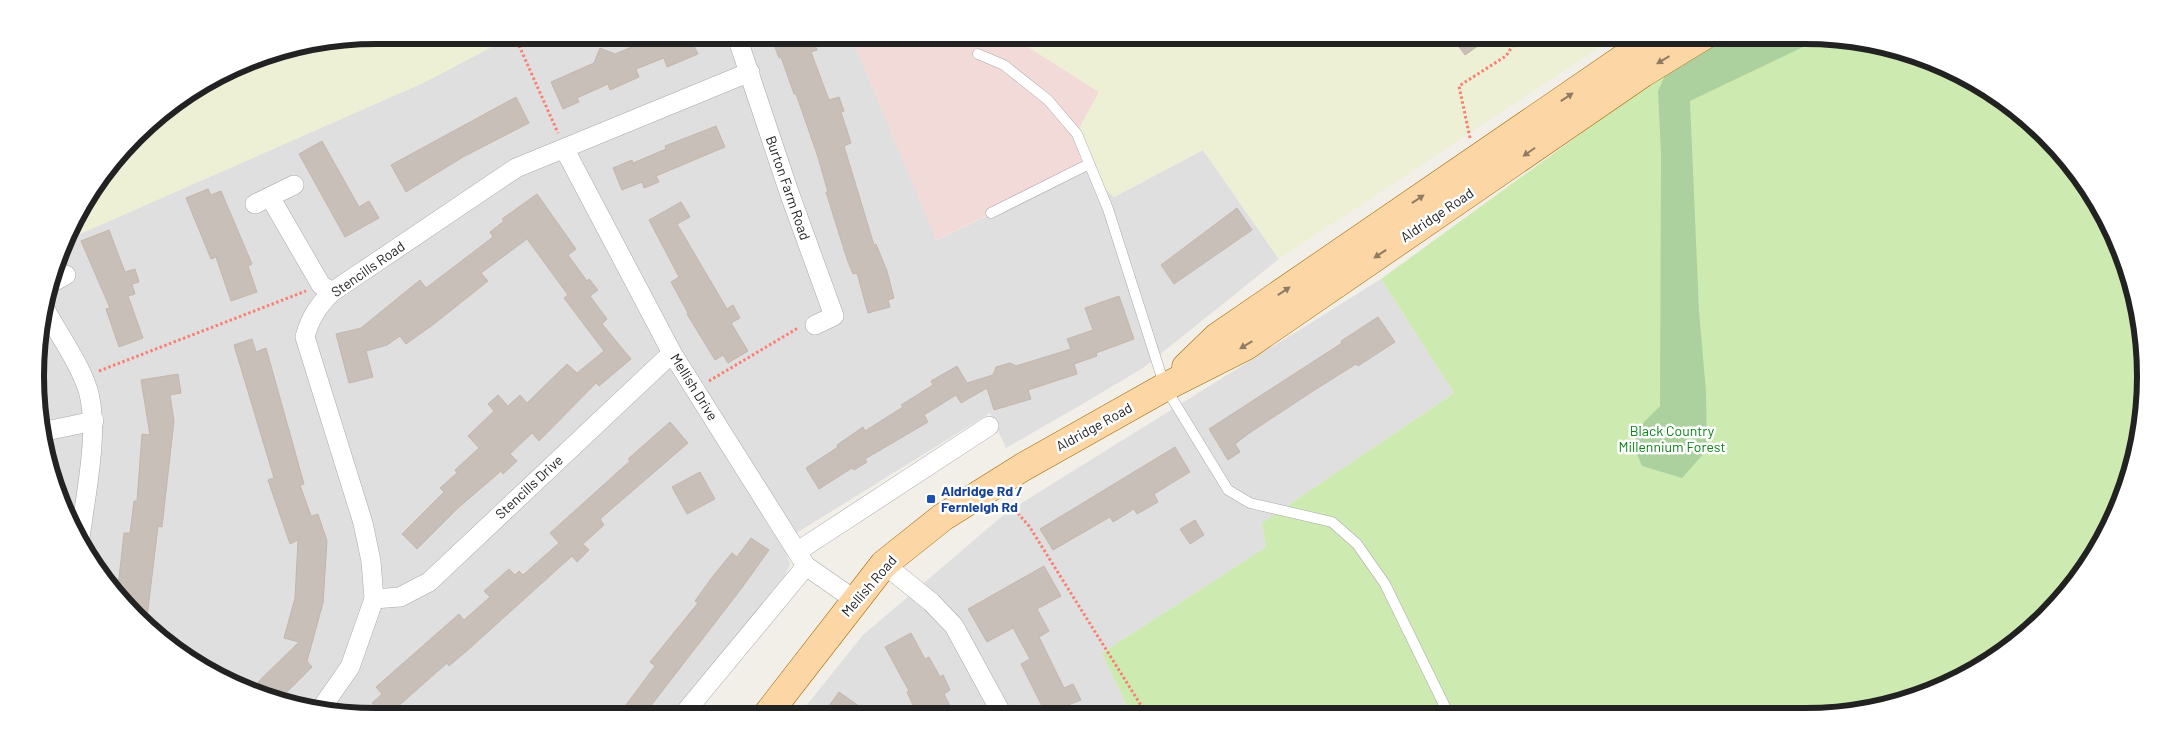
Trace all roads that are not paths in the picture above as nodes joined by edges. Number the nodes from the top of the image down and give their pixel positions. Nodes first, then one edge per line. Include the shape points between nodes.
1 (740, 44) edge
2 (1644, 44) edge
3 (1690, 44) edge
4 (978, 54) dead end
5 (750, 72) junction
6 (565, 150) junction
7 (1089, 164) junction
8 (294, 185) dead end
9 (991, 213) dead end
10 (326, 289) junction
11 (49, 317) edge
12 (815, 325) road end
13 (672, 352) junction
14 (1165, 387) junction
15 (94, 421) junction
16 (989, 426) dead end
17 (49, 430) edge
18 (1023, 467) joint
19 (81, 529) edge
20 (802, 559) junction
21 (884, 564) junction
22 (374, 600) junction
23 (854, 600) junction
24 (324, 704) edge
25 (688, 708) edge
26 (772, 708) edge
27 (999, 708) edge
28 (1446, 708) edge

1 - 5 street, Burton Farm Road
14 -> 2 main road, Aldridge Road via 1217,337
3 -> 14 main road, Aldridge Road via 1643,73 1246,346
4 - 7 lane via 1004,65 1048,100 1076,134
5 - 6 street, Stencills Road
5 - 12 street, Burton Farm Road via 790,196 834,316
6 - 10 street, Stencills Road via 516,168
6 - 13 street, Mellish Drive
7 - 9 lane
7 - 14 lane via 1108,209
8 - 10 street via 263,201
10 - 22 street, Stencills Road via 309,321 305,337 363,524 372,561
11 - 15 street via 82,377
13 - 20 street, Mellish Drive
13 - 22 street, Stencills Drive via 429,582 400,597
14 - 18 main road, Aldridge Road
14 - 28 lane via 1228,490 1250,503 1332,522 1357,544 1385,584
15 - 17 street
15 - 19 street
16 - 20 street
18 - 21 main road, Mellish Road via 943,517
20 - 23 street, Mellish Drive
20 - 25 street
21 - 23 main road, Mellish Road
21 - 27 street via 931,602 954,626
22 - 24 street, Stencills Road via 350,667
23 - 26 main road, Mellish Road

